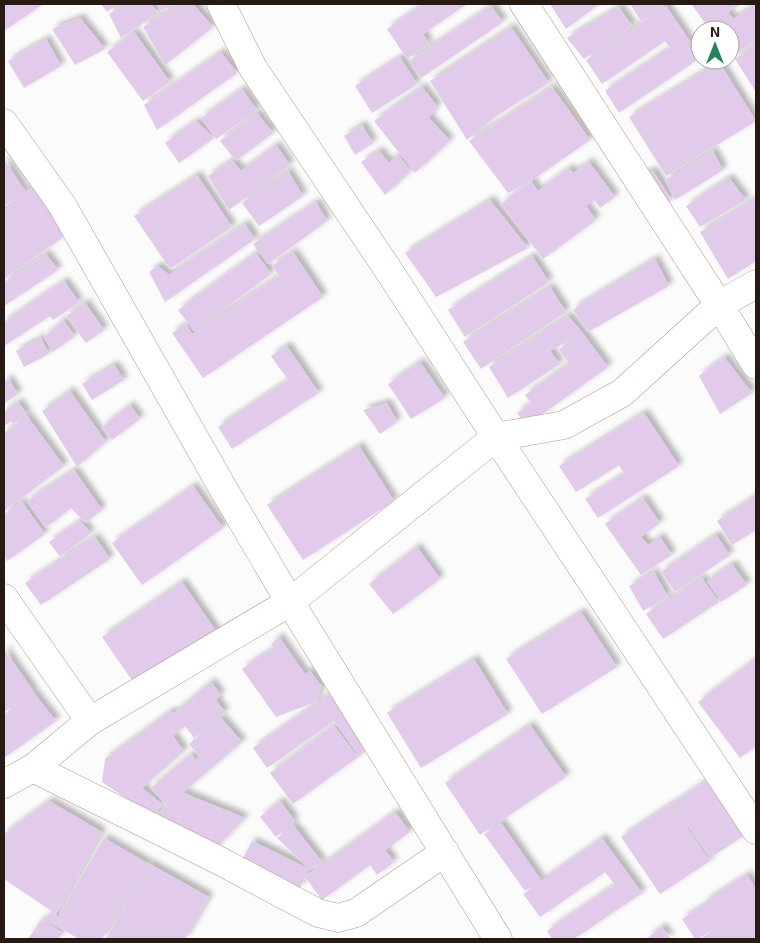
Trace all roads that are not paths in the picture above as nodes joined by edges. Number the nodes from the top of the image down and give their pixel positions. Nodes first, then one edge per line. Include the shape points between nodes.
1 (221, 4) edge
2 (524, 4) edge
3 (4, 123) edge
4 (756, 284) edge
5 (719, 305) junction
6 (756, 365) edge
7 (496, 437) junction
8 (4, 598) edge
9 (290, 602) junction
10 (90, 721) junction
11 (33, 768) junction
12 (4, 784) edge
13 (756, 830) edge
14 (445, 852) junction
15 (498, 939) edge

1 - 7 street via 253,68
2 - 5 street
3 - 9 street via 62,205
4 - 5 street
5 - 6 street
5 - 7 street via 622,392 564,425
7 - 9 street
7 - 13 street
8 - 10 street
9 - 10 street
9 - 14 street
10 - 11 street
11 - 12 street
11 - 14 street via 318,913 338,918 356,913
14 - 15 street

